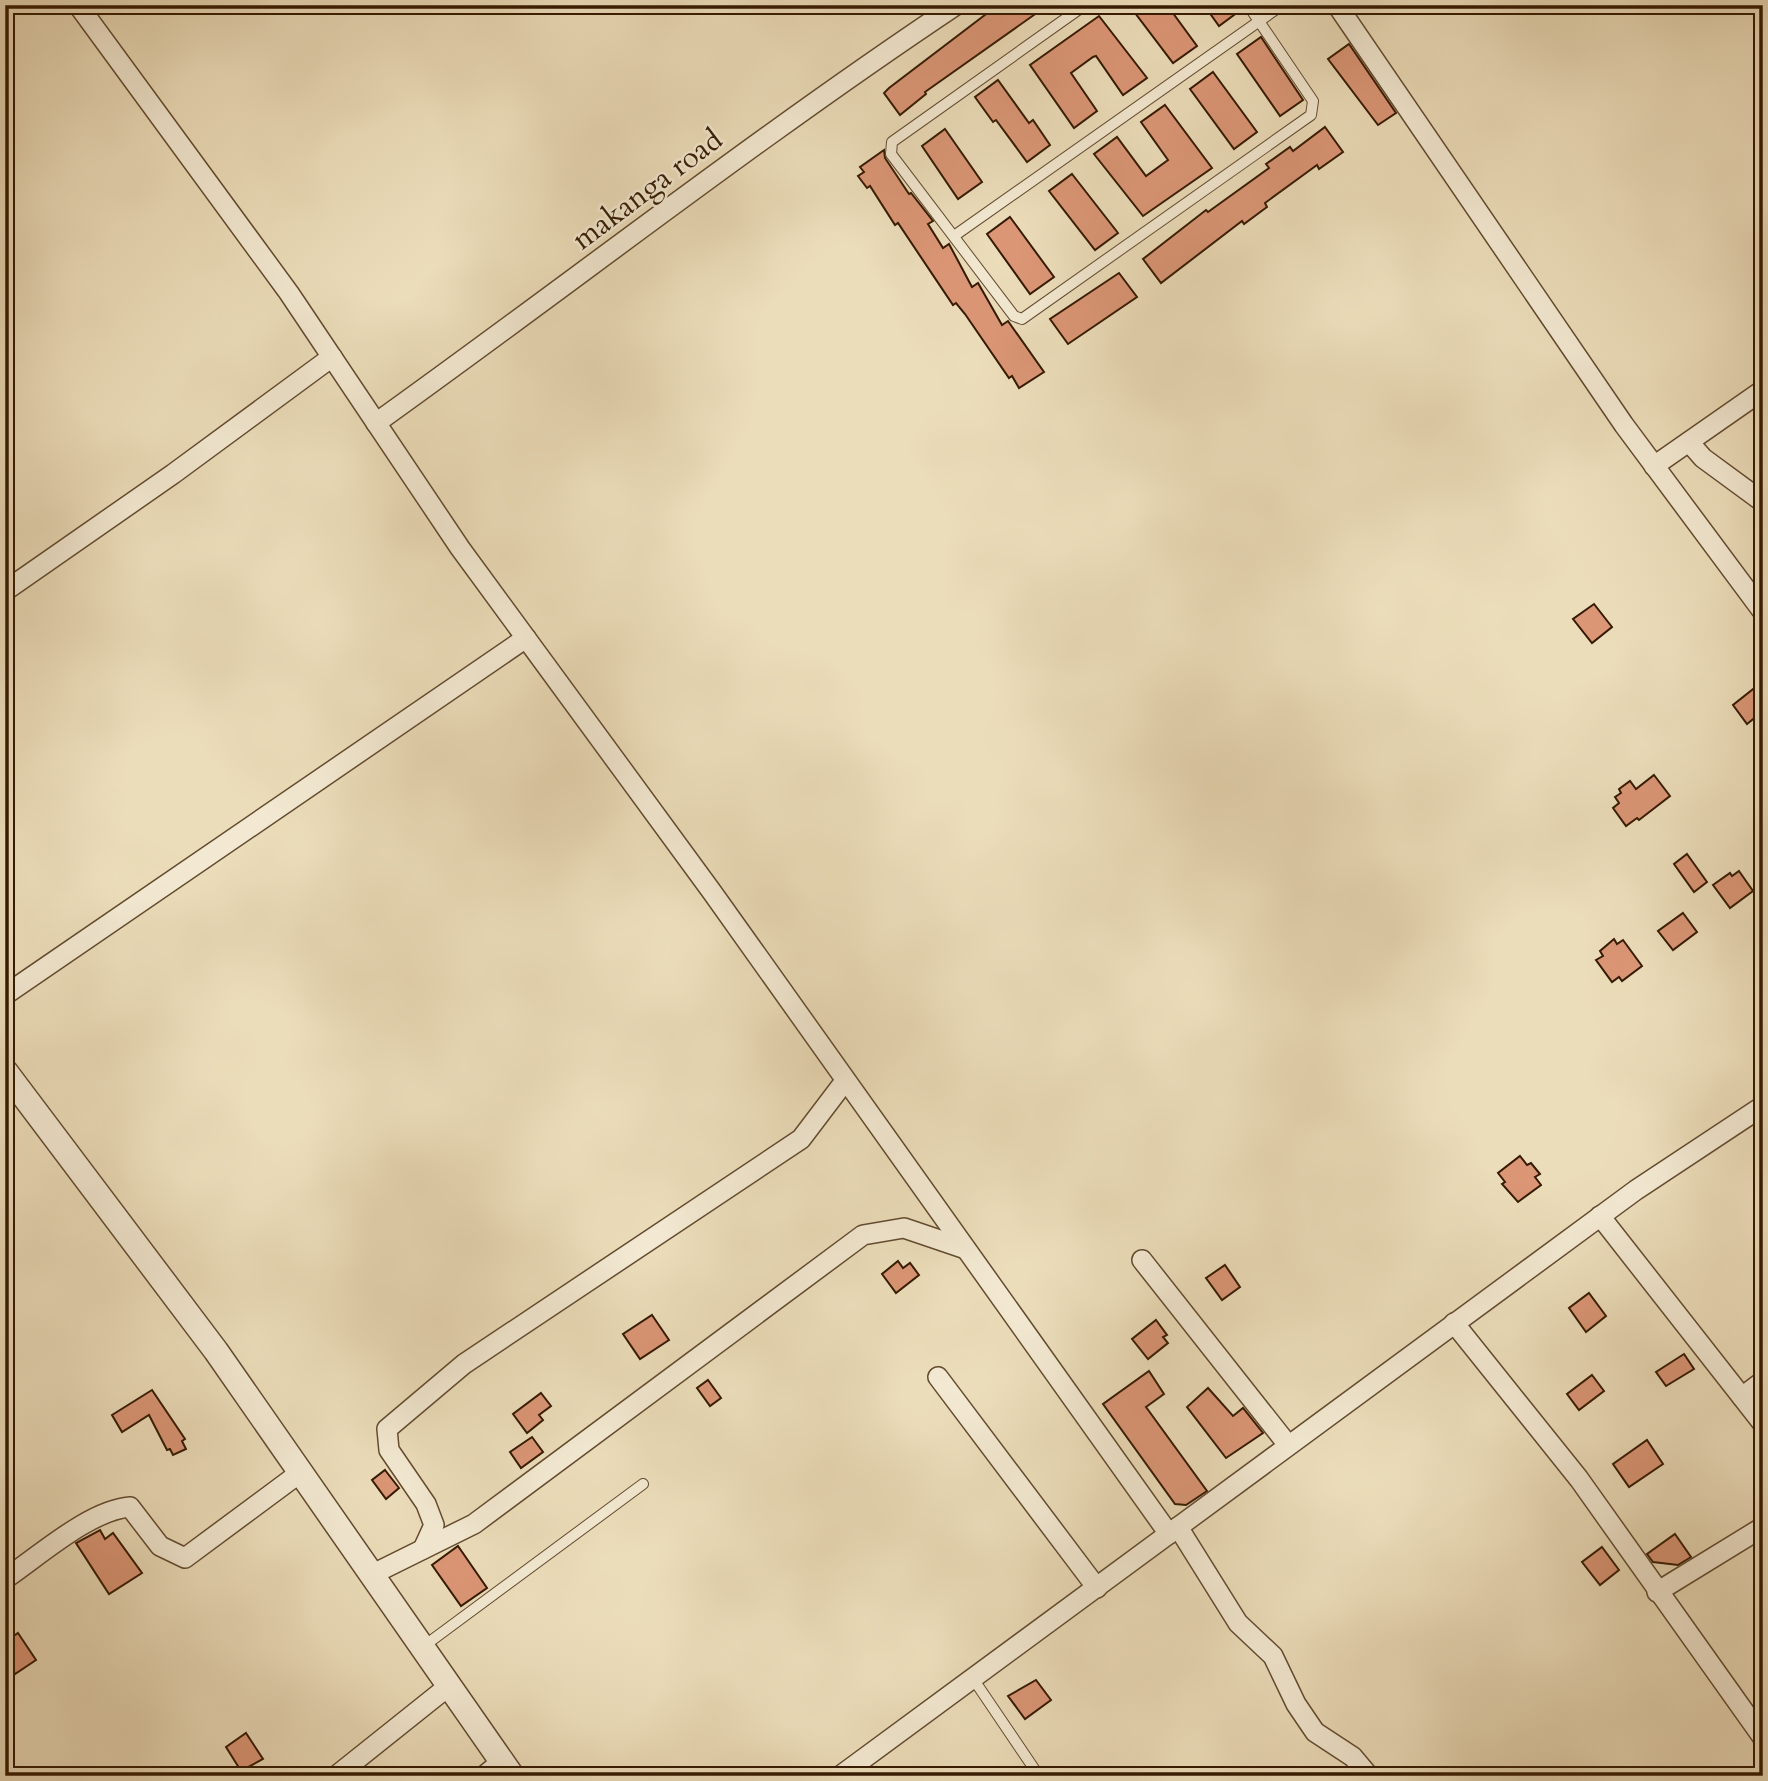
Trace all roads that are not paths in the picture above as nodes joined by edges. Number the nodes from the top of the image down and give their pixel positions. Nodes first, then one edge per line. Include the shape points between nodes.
1 (78, 5) edge
2 (956, 5) edge
3 (1085, 5) edge
4 (1248, 5) edge
5 (1282, 5) edge
6 (1337, 5) edge
7 (1260, 21) junction
8 (954, 236) junction
9 (332, 357) junction
10 (1763, 390) edge
11 (376, 423) junction
12 (1689, 442) junction
13 (1654, 466) junction
14 (1763, 502) edge
15 (5, 591) edge
16 (1763, 612) edge
17 (526, 638) junction
18 (5, 995) edge
19 (5, 1071) edge
20 (845, 1081) junction
21 (1763, 1106) edge
22 (1600, 1216) junction
23 (963, 1248) junction
24 (1142, 1260) dead end
25 (1454, 1323) junction
26 (938, 1377) dead end
27 (1763, 1381) edge
28 (1742, 1397) junction
29 (1763, 1424) edge
30 (1288, 1446) junction
31 (301, 1472) junction
32 (643, 1484) dead end
33 (1763, 1527) edge
34 (1173, 1530) junction
35 (423, 1549) junction
36 (373, 1574) junction
37 (5, 1579) edge
38 (1097, 1588) junction
39 (1657, 1592) junction
40 (423, 1646) junction
41 (974, 1680) junction
42 (450, 1685) junction
43 (1763, 1738) edge
44 (499, 1771) edge
45 (336, 1776) edge
46 (840, 1776) edge
47 (1039, 1776) edge
48 (1369, 1776) edge

1 - 9 street
2 - 11 street, makanga road via 783,124
3 - 8 lane via 892,142 891,154
4 - 7 lane
5 - 7 lane
6 - 13 street
7 - 8 lane
7 - 8 lane via 1313,101 1311,115 1029,317 1014,316
9 - 11 street
9 - 15 street
10 - 12 street
11 - 17 street
12 - 13 street
12 - 14 street
13 - 16 street
17 - 18 street
17 - 20 street
19 - 31 street
20 - 23 street
20 - 35 street via 801,1139 464,1364 387,1429 389,1450 426,1504 434,1525
21 - 22 street
22 - 25 street
22 - 28 street
23 - 34 street
23 - 35 street via 904,1228 863,1235 474,1524
24 - 30 street
25 - 30 street
25 - 39 street via 1579,1479
26 - 38 street
27 - 28 street
28 - 29 street
30 - 34 street
31 - 36 street
31 - 37 street via 185,1558 160,1546 130,1507 116,1508
32 - 40 lane
33 - 39 street
34 - 38 street
34 - 48 street via 1238,1623 1273,1656 1315,1732 1353,1757
35 - 36 street
36 - 40 street
38 - 41 street
39 - 43 street
40 - 42 street
41 - 46 street
41 - 47 lane
42 - 44 street
42 - 45 street

